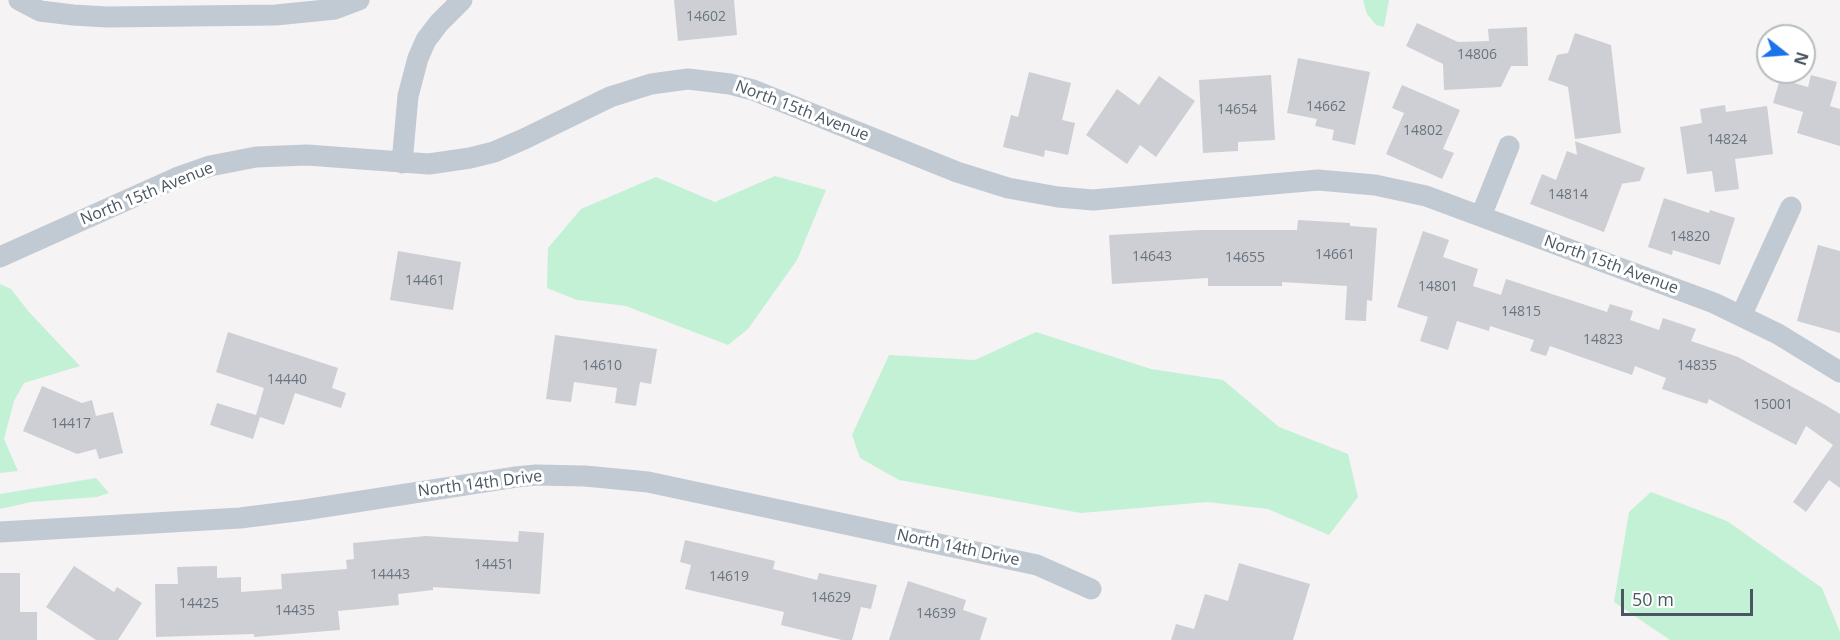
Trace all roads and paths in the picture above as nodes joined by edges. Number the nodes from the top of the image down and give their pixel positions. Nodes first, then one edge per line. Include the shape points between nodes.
1 (19, 0) edge
2 (360, 0) edge
3 (462, 0) edge
4 (90, 8) edge
5 (1509, 146) dead end
6 (402, 163) junction
7 (1791, 207) dead end
8 (1481, 216) junction
9 (0, 257) edge
10 (1741, 316) junction
11 (1840, 372) edge
12 (0, 532) edge
13 (1091, 589) dead end

1 - 4 street via 40,10
2 - 4 street via 335,9 276,15
3 - 6 street via 426,40 418,58 408,96
5 - 8 street
6 - 8 street, North 15th Avenue via 429,164 494,152 610,97 644,86 688,79 753,90 957,172 1008,188 1058,197 1093,200 1318,180 1395,188
6 - 9 street, North 15th Avenue via 297,155 256,156 210,166
7 - 10 street
8 - 10 street, North 15th Avenue
10 - 11 street, North 15th Avenue
12 - 13 street, North 14th Drive via 240,518 507,478 585,476 648,482 1036,565

